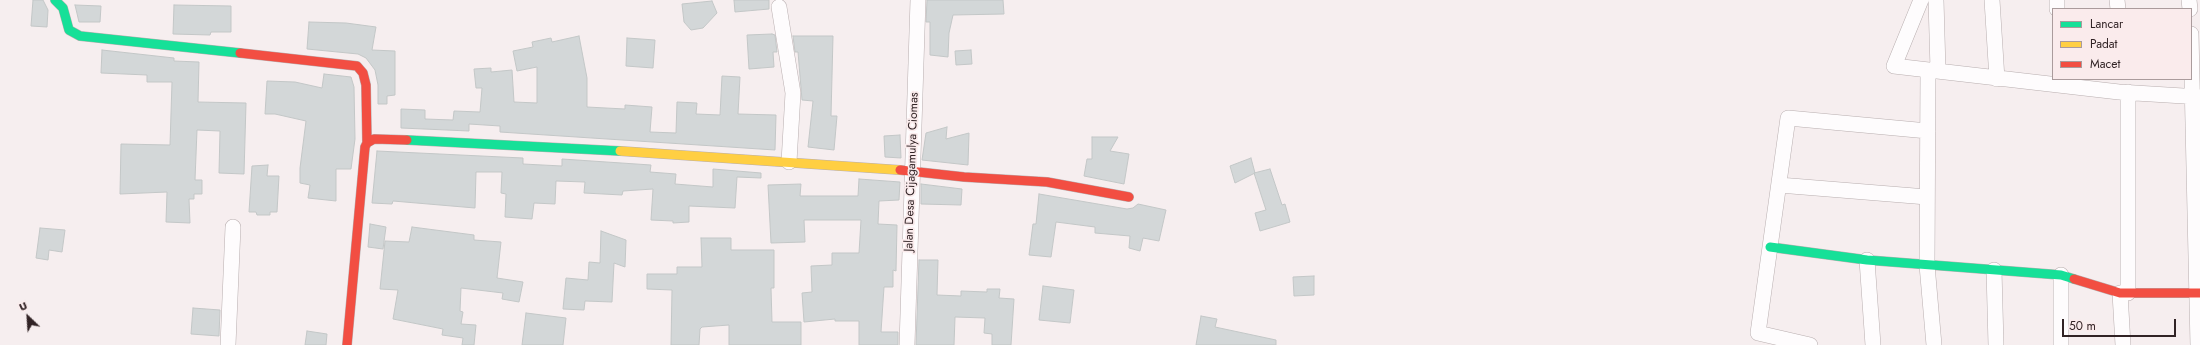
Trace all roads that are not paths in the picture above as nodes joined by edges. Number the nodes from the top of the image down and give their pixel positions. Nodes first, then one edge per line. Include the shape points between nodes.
1 (55, 0) edge
2 (918, 0) edge
3 (1921, 0) edge
4 (1936, 0) edge
5 (1992, 0) edge
6 (779, 7) dead end
7 (2192, 44) edge
8 (1933, 70) junction
9 (1997, 79) junction
10 (2060, 82) edge
11 (2122, 88) edge
12 (2197, 97) edge
13 (1928, 131) junction
14 (367, 143) junction
15 (789, 162) junction
16 (912, 171) junction
17 (1778, 185) junction
18 (1129, 197) dead end
19 (1927, 197) junction
20 (233, 227) dead end
21 (1770, 247) junction
22 (1867, 260) junction
23 (1927, 265) junction
24 (1994, 270) junction
25 (2061, 275) junction
26 (2124, 293) junction
27 (2199, 293) edge
28 (228, 345) edge
29 (347, 345) edge
30 (907, 345) edge
31 (1810, 345) edge
32 (1874, 345) edge
33 (1934, 345) edge
34 (1996, 345) edge
35 (2061, 345) edge
36 (2123, 345) edge
37 (2198, 345) edge

1 - 14 street via 63,8 69,30 80,36 358,66 364,73 366,85
2 - 16 street, Jalan Desa Cijagamulya Ciomas
3 - 8 street via 1894,66
4 - 8 street
5 - 9 street
6 - 15 street via 793,92
7 - 12 street
8 - 9 street
8 - 13 street
9 - 10 street
10 - 11 street
11 - 12 street
11 - 26 street
12 - 27 street
13 - 17 street via 1788,118
13 - 19 street
14 - 15 street via 379,138
14 - 29 street
15 - 16 street
16 - 18 street via 1047,182
16 - 30 street, Jalan Desa Cijagamulya Ciomas
17 - 19 street
17 - 21 street
19 - 23 street
20 - 28 street
21 - 22 street
21 - 31 street via 1758,333
22 - 23 street
22 - 32 street
23 - 24 street
23 - 33 street
24 - 25 street
24 - 34 street
25 - 26 street
25 - 35 street
26 - 27 street
26 - 36 street
27 - 37 street

